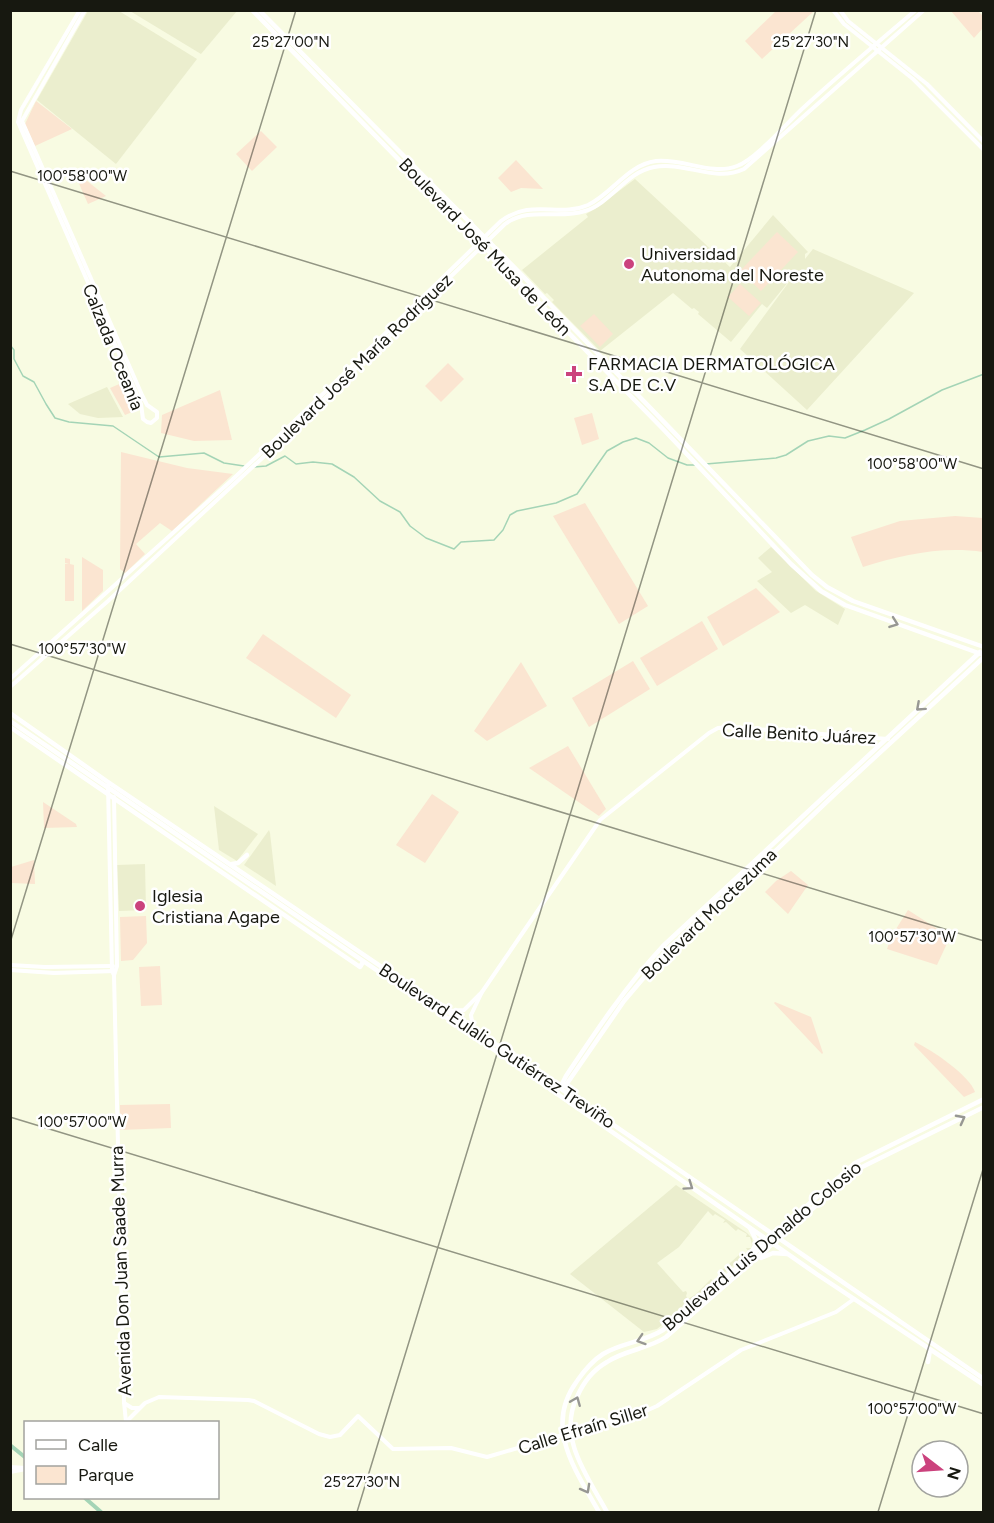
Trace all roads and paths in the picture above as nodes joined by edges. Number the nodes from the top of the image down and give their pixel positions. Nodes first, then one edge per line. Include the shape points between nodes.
1 (80, 10) edge
2 (85, 10) edge
3 (252, 10) edge
4 (259, 10) edge
5 (833, 10) edge
6 (840, 10) edge
7 (916, 10) edge
8 (924, 10) edge
9 (877, 47) junction
10 (353, 113) junction
11 (20, 122) junction
12 (373, 124) junction
13 (984, 142) edge
14 (984, 150) edge
15 (430, 187) junction
16 (483, 241) junction
17 (239, 477) junction
18 (984, 648) edge
19 (982, 655) edge
20 (10, 679) edge
21 (10, 687) edge
22 (10, 712) edge
23 (10, 721) edge
24 (10, 728) edge
25 (885, 739) junction
26 (895, 740) junction
27 (110, 785) junction
28 (111, 794) junction
29 (114, 799) junction
30 (248, 855) dead end
31 (231, 864) junction
32 (240, 871) junction
33 (247, 883) junction
34 (363, 962) junction
35 (10, 964) edge
36 (10, 970) edge
37 (115, 970) junction
38 (482, 992) junction
39 (446, 1011) junction
40 (474, 1029) junction
41 (570, 1079) junction
42 (538, 1080) junction
43 (560, 1088) junction
44 (984, 1099) edge
45 (574, 1101) junction
46 (984, 1107) edge
47 (713, 1194) junction
48 (714, 1203) junction
49 (748, 1226) junction
50 (789, 1232) junction
51 (774, 1236) junction
52 (780, 1239) junction
53 (769, 1240) junction
54 (774, 1244) junction
55 (790, 1247) junction
56 (789, 1254) junction
57 (758, 1258) junction
58 (745, 1261) junction
59 (843, 1283) junction
60 (854, 1299) junction
61 (698, 1301) junction
62 (892, 1317) junction
63 (673, 1332) junction
64 (915, 1340) junction
65 (929, 1342) junction
66 (930, 1350) junction
67 (939, 1356) junction
68 (953, 1359) junction
69 (928, 1362) dead end
70 (984, 1379) edge
71 (984, 1385) edge
72 (124, 1402) junction
73 (140, 1408) junction
74 (126, 1421) edge
75 (127, 1421) edge
76 (570, 1433) junction
77 (563, 1435) junction
78 (599, 1512) edge
79 (607, 1512) edge

1 - 11 street via 24,104
2 - 11 street
3 - 10 main road, Boulevard José Musa de León
4 - 12 main road, Boulevard José Musa de León
5 - 9 street via 844,24
6 - 9 street
7 - 9 street
8 - 9 street
9 - 13 street via 927,84
9 - 14 street
9 - 16 street, Boulevard José María Rodríguez via 751,161 724,169 670,161 647,163 588,205 519,210 501,221
10 - 12 main road
10 - 15 main road, Boulevard José Musa de León
11 - 11 street, Calzada Oceanía via 141,404 143,418 154,422 157,412 147,405
12 - 15 main road, Boulevard José Musa de León
15 - 16 main road, Boulevard José Musa de León
16 - 17 street, Boulevard José María Rodríguez
16 - 17 street, Boulevard José María Rodríguez
16 - 18 main road, Boulevard José Musa de León via 827,587 853,602
16 -> 19 main road, Boulevard José Musa de León via 791,564 832,598
17 - 20 street, Boulevard José María Rodríguez
17 - 21 street, Boulevard José María Rodríguez
18 - 19 main road, Boulevard Moctezuma
19 -> 25 main road, Boulevard Moctezuma
19 - 26 main road, Boulevard Moctezuma
22 - 27 main road, Boulevard Eulalio Gutiérrez Treviño
23 - 27 main road, Boulevard Eulalio Gutiérrez Treviño
24 - 28 main road, Boulevard Eulalio Gutiérrez Treviño
25 - 26 street, Calle Benito Juárez
25 - 38 street, Calle Benito Juárez via 729,727 709,732 600,820
25 - 43 main road, Boulevard Moctezuma via 655,955 612,1008
26 - 41 main road, Boulevard Moctezuma via 669,948 624,1001
27 - 28 main road, Boulevard Eulalio Gutiérrez Treviño
27 - 31 main road, Boulevard Eulalio Gutiérrez Treviño
28 - 29 main road, Boulevard Eulalio Gutiérrez Treviño
28 - 33 main road, Boulevard Eulalio Gutiérrez Treviño
28 - 37 street, Avenida Don Juan Saade Murra
29 - 34 main road, Boulevard Eulalio Gutiérrez Treviño via 360,967
29 - 37 street, Avenida Don Juan Saade Murra
30 - 31 main road
31 - 32 main road, Boulevard Eulalio Gutiérrez Treviño
32 - 33 main road
32 - 39 main road, Boulevard Eulalio Gutiérrez Treviño
33 - 34 main road, Boulevard Eulalio Gutiérrez Treviño
34 - 42 main road, Boulevard Eulalio Gutiérrez Treviño
35 - 37 street
36 - 37 street via 54,974
37 - 72 street, Avenida Don Juan Saade Murra
38 - 39 street via 464,1010
38 - 40 street via 471,1016
39 - 40 main road, Boulevard Eulalio Gutiérrez Treviño
40 - 43 main road, Boulevard Eulalio Gutiérrez Treviño
41 - 43 main road, Boulevard Moctezuma
41 - 45 main road
42 - 43 main road
42 - 45 main road, Boulevard Eulalio Gutiérrez Treviño
43 - 45 main road, Boulevard Eulalio Gutiérrez Treviño
44 - 51 main road, Boulevard Luis Donaldo Colosio via 855,1163
45 - 47 main road, Boulevard Eulalio Gutiérrez Treviño
45 -> 48 main road, Boulevard Eulalio Gutiérrez Treviño
50 -> 46 main road, Boulevard Luis Donaldo Colosio via 864,1165
47 - 48 main road
47 - 51 main road, Boulevard Eulalio Gutiérrez Treviño
48 - 49 main road, Boulevard Eulalio Gutiérrez Treviño
49 - 53 main road, Boulevard Eulalio Gutiérrez Treviño
49 - 58 main road via 757,1242
50 - 52 main road, Boulevard Luis Donaldo Colosio
50 - 55 main road
51 - 52 main road, Boulevard Eulalio Gutiérrez Treviño
51 - 53 main road, Boulevard Luis Donaldo Colosio
52 - 54 main road, Boulevard Luis Donaldo Colosio
52 - 55 main road, Boulevard Eulalio Gutiérrez Treviño
53 - 54 main road, Boulevard Eulalio Gutiérrez Treviño
53 - 58 main road, Boulevard Luis Donaldo Colosio
54 - 56 main road, Boulevard Eulalio Gutiérrez Treviño
54 - 57 main road, Boulevard Luis Donaldo Colosio
55 - 59 main road, Boulevard Eulalio Gutiérrez Treviño
56 - 57 main road via 772,1253
56 - 60 main road, Boulevard Eulalio Gutiérrez Treviño
57 - 63 main road, Boulevard Luis Donaldo Colosio
58 - 61 main road, Boulevard Luis Donaldo Colosio
59 - 60 main road
59 - 62 main road, Boulevard Eulalio Gutiérrez Treviño
60 - 62 main road via 860,1298
60 - 64 main road, Boulevard Eulalio Gutiérrez Treviño
60 - 76 street, Calle Efraín Siller via 836,1312 741,1350 653,1408
61 - 63 main road via 699,1305
61 -> 77 main road, Boulevard Luis Donaldo Colosio via 657,1334 609,1351 588,1366 567,1397
62 - 65 main road, Boulevard Eulalio Gutiérrez Treviño
76 -> 63 main road, Boulevard Luis Donaldo Colosio via 575,1401 594,1372 613,1358 648,1347
64 - 65 main road
64 - 66 main road, Boulevard Eulalio Gutiérrez Treviño
65 - 66 main road
65 - 68 main road, Boulevard Eulalio Gutiérrez Treviño
66 - 67 main road, Boulevard Eulalio Gutiérrez Treviño
66 - 69 main road
67 - 68 main road
67 - 71 main road, Boulevard Eulalio Gutiérrez Treviño
68 - 70 main road, Boulevard Eulalio Gutiérrez Treviño
72 - 73 street
72 - 74 street, Avenida Don Juan Saade Murra
73 - 75 street
73 - 77 street, Calle Efraín Siller via 149,1400 164,1396 252,1400 330,1437 340,1435 358,1416 393,1449 452,1448 487,1457
76 - 77 street, Calle Efraín Siller
76 - 79 main road, Boulevard Luis Donaldo Colosio via 577,1458
77 -> 78 main road, Boulevard Luis Donaldo Colosio via 573,1466

